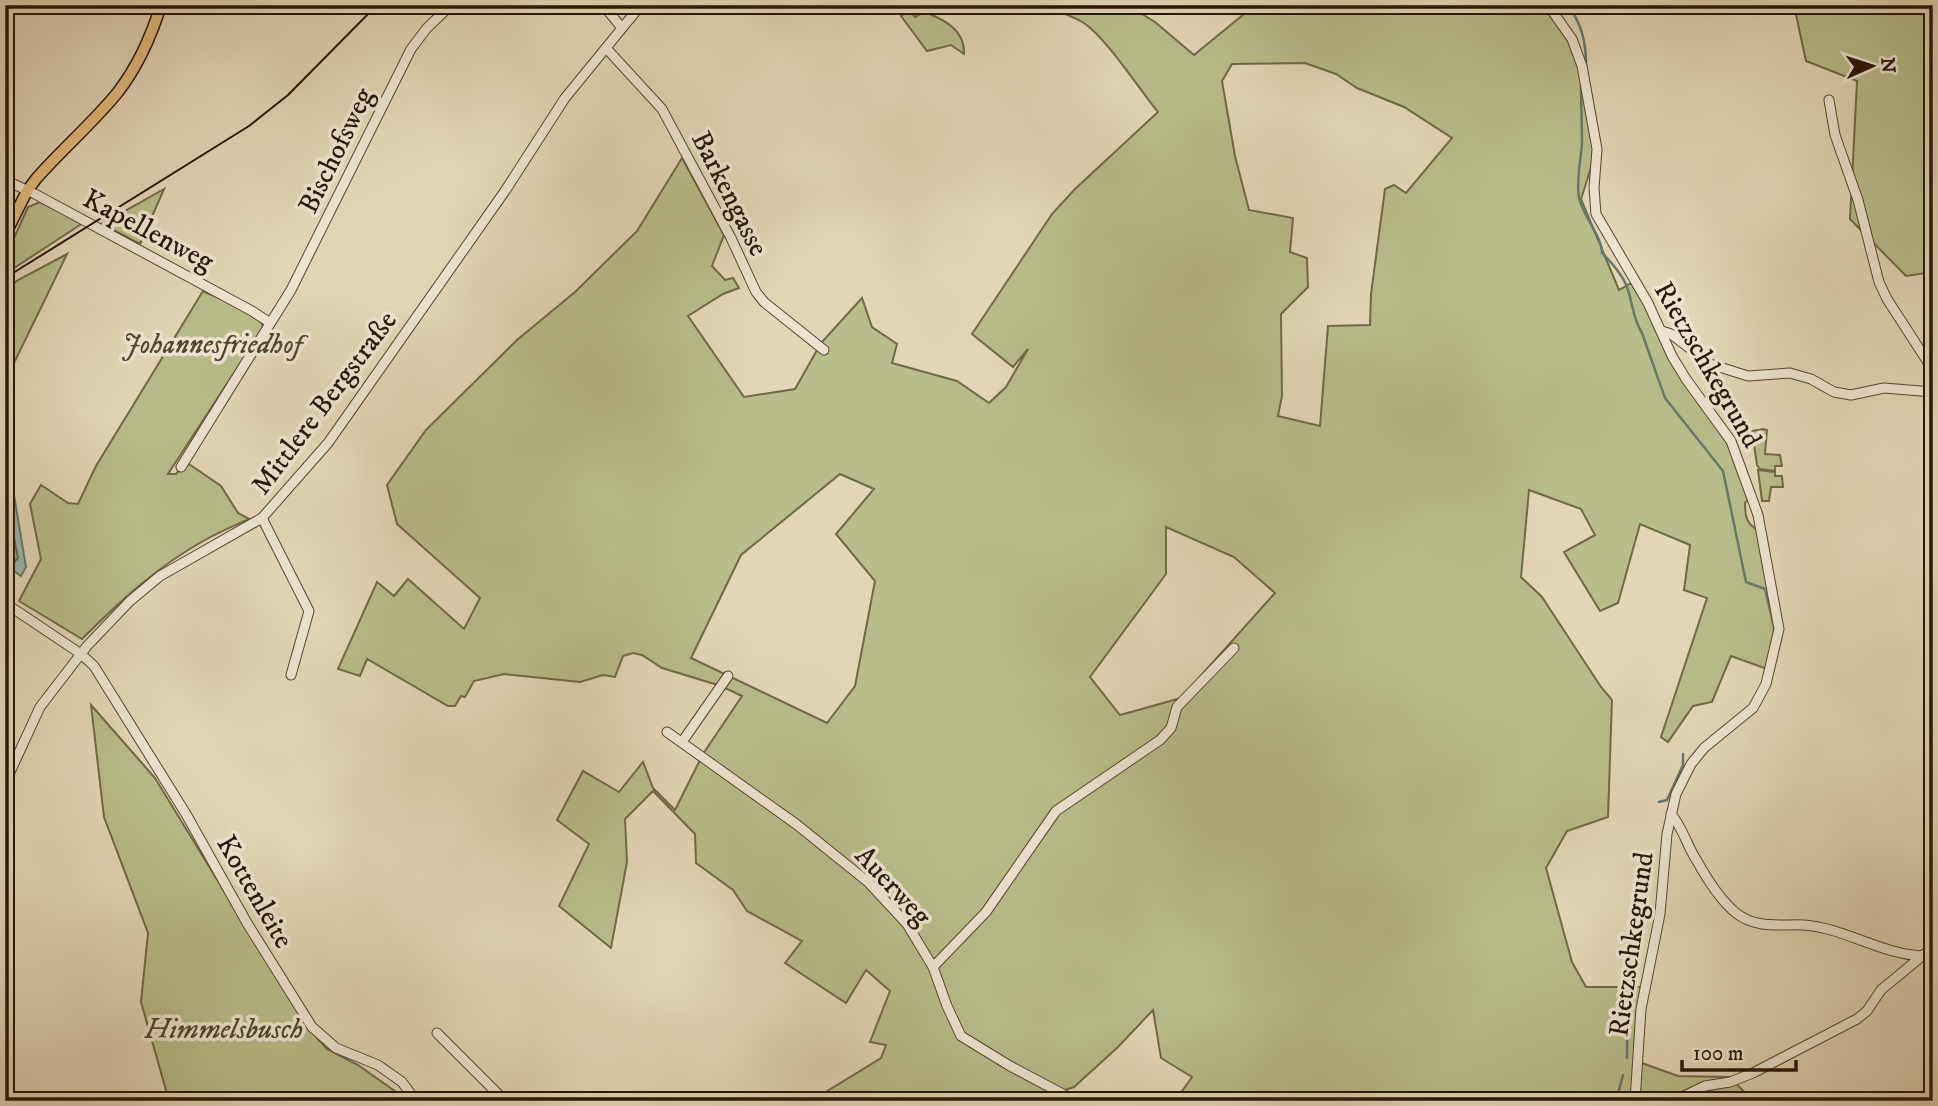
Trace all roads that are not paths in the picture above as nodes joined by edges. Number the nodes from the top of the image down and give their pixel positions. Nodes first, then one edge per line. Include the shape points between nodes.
1 (161, 5) edge
2 (451, 5) edge
3 (603, 5) edge
4 (641, 5) edge
5 (1548, 5) edge
6 (622, 28) junction
7 (606, 48) junction
8 (1829, 100) dead end
9 (5, 180) edge
10 (27, 191) junction
11 (5, 235) edge
12 (269, 323) junction
13 (1662, 331) junction
14 (824, 350) dead end
15 (1933, 370) edge
16 (1933, 392) edge
17 (181, 467) dead end
18 (262, 518) junction
19 (5, 603) edge
20 (1234, 648) dead end
21 (81, 654) junction
22 (290, 675) dead end
23 (728, 676) dead end
24 (667, 732) dead end
25 (682, 742) junction
26 (5, 783) edge
27 (1671, 814) junction
28 (1933, 947) edge
29 (1924, 956) junction
30 (933, 967) junction
31 (437, 1033) dead end
32 (500, 1099) edge
33 (416, 1101) edge
34 (1076, 1101) edge
35 (1635, 1101) edge
36 (1681, 1101) edge

1 - 10 main road via 143,53 118,92
2 - 12 street, Bischofsweg via 411,49 303,266
3 - 6 street
4 - 6 street, Mittlere Bergstraße
5 - 13 street, Rietzschkegrund via 1572,39 1582,66 1597,149 1596,214
6 - 7 street, Mittlere Bergstraße
7 - 14 street, Barkengasse via 662,109 756,292
7 - 18 street, Mittlere Bergstraße via 553,115 357,404
8 - 15 street via 1835,135 1880,282
9 - 10 street, Kapellenweg
10 - 11 main road
10 - 12 street, Kapellenweg
12 - 17 street, Bischofsweg
13 - 16 street via 1710,364 1748,376 1790,373 1851,395 1884,388
13 - 27 street, Rietzschkegrund via 1686,379 1731,441 1758,515 1779,629 1766,684 1753,708 1691,764
18 - 21 street, Mittlere Bergstraße via 160,576 130,600
18 - 22 street via 309,611
19 - 21 street, Kottenleite
20 - 30 street via 1177,707 1171,728 1160,740 1056,811 986,912
21 - 26 street, Mittlere Bergstraße via 40,707
21 - 33 street, Kottenleite via 94,666 186,814 307,1021 336,1048 378,1065 402,1082
23 - 25 street
24 - 25 street, Auerweg
25 - 30 street, Auerweg via 868,882 907,925
27 - 29 street via 1696,861 1737,914 1758,925 1806,925
27 - 35 street, Rietzschkegrund via 1660,914 1641,1009
28 - 29 street
29 - 36 street via 1881,990 1857,1019 1753,1073 1705,1086
30 - 34 street, Auerweg via 961,1036
31 - 32 street

